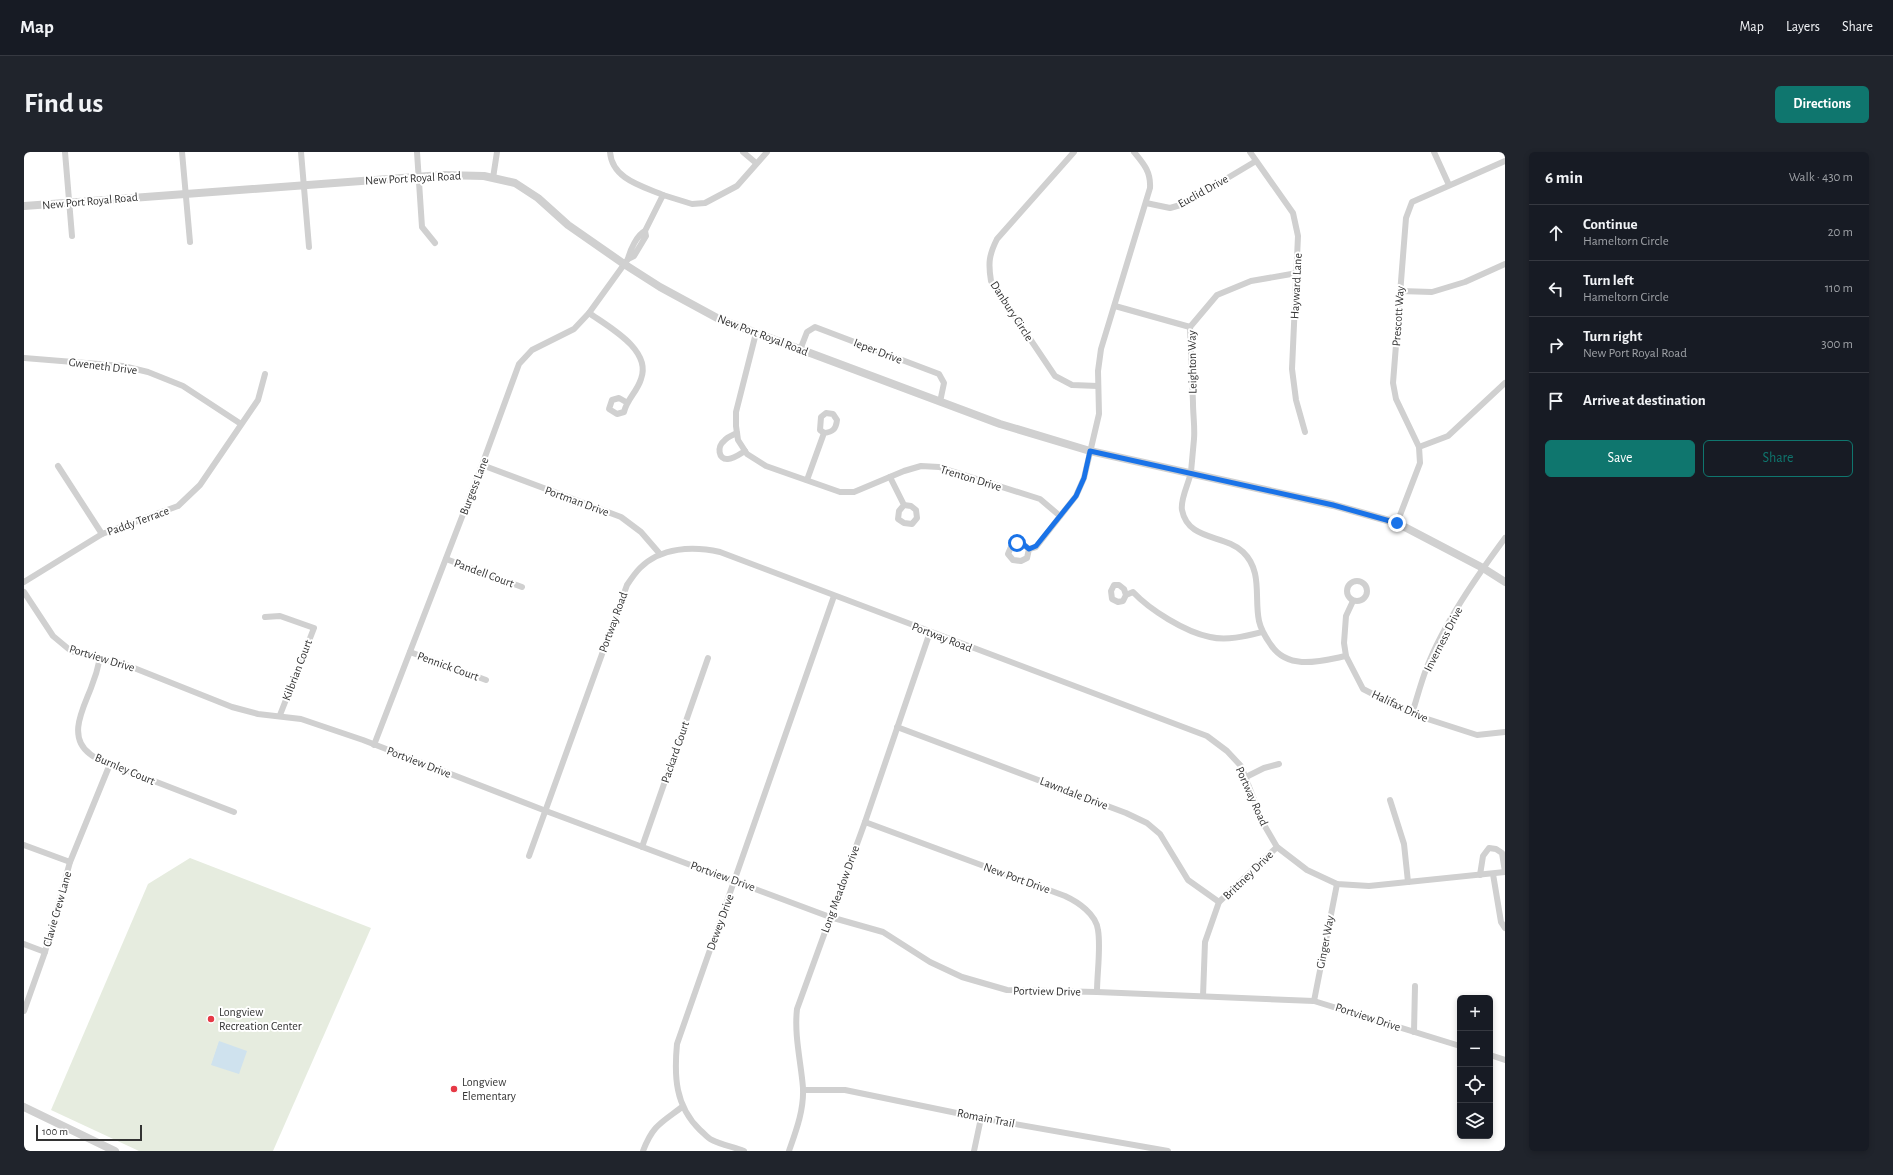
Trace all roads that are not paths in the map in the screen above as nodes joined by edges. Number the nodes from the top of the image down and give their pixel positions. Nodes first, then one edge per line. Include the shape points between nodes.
1 (65, 152) edge
2 (182, 152) edge
3 (301, 152) edge
4 (416, 152) edge
5 (497, 152) edge
6 (610, 152) edge
7 (743, 152) edge
8 (767, 152) edge
9 (1074, 152) edge
10 (1134, 152) edge
11 (1250, 152) edge
12 (1434, 152) edge
13 (1256, 161) junction
14 (1505, 161) edge
15 (756, 163) junction
16 (419, 176) junction
17 (492, 178) junction
18 (304, 185) junction
19 (1449, 185) junction
20 (185, 194) junction
21 (663, 195) junction
22 (68, 202) junction
23 (1146, 203) junction
24 (24, 206) edge
25 (72, 236) dead end
26 (190, 242) dead end
27 (435, 243) dead end
28 (309, 247) dead end
29 (626, 262) junction
30 (1505, 264) edge
31 (1297, 272) junction
32 (1400, 291) junction
33 (1115, 306) junction
34 (589, 313) junction
35 (1190, 327) junction
36 (756, 333) junction
37 (800, 350) junction
38 (24, 358) edge
39 (265, 374) dead end
40 (1505, 383) edge
41 (1098, 386) junction
42 (626, 402) dead end
43 (940, 402) junction
44 (241, 424) junction
45 (1305, 432) dead end
46 (737, 433) junction
47 (824, 433) dead end
48 (1418, 447) junction
49 (745, 451) junction
50 (1090, 451) junction
51 (58, 466) dead end
52 (482, 466) junction
53 (1191, 473) junction
54 (890, 476) junction
55 (807, 480) junction
56 (904, 505) dead end
57 (1060, 516) junction
58 (1397, 523) junction
59 (102, 534) junction
60 (1505, 538) edge
61 (1029, 549) dead end
62 (660, 554) junction
63 (446, 559) junction
64 (1484, 568) junction
65 (24, 582) edge
66 (1505, 582) edge
67 (522, 587) dead end
68 (24, 592) edge
69 (1126, 595) dead end
70 (834, 596) junction
71 (1353, 601) dead end
72 (265, 617) dead end
73 (930, 632) junction
74 (1262, 632) junction
75 (410, 652) junction
76 (1346, 656) junction
77 (100, 658) junction
78 (708, 658) dead end
79 (486, 680) dead end
80 (1412, 714) junction
81 (280, 715) junction
82 (897, 727) junction
83 (1505, 732) edge
84 (374, 745) junction
85 (110, 764) junction
86 (1279, 764) dead end
87 (1246, 777) junction
88 (1390, 800) dead end
89 (546, 811) junction
90 (234, 812) dead end
91 (865, 822) junction
92 (24, 845) edge
93 (642, 847) junction
94 (1277, 847) junction
95 (529, 856) dead end
96 (70, 862) junction
97 (1505, 872) edge
98 (1493, 874) junction
99 (1480, 875) junction
100 (735, 880) junction
101 (1408, 882) junction
102 (1337, 884) junction
103 (1219, 902) junction
104 (830, 917) junction
105 (1505, 928) edge
106 (24, 944) edge
107 (45, 952) junction
108 (1415, 986) dead end
109 (1097, 992) junction
110 (1203, 996) junction
111 (1314, 1001) junction
112 (24, 1011) edge
113 (1414, 1032) junction
114 (1457, 1045) edge
115 (1493, 1056) edge
116 (1505, 1060) edge
117 (803, 1090) junction
118 (24, 1107) edge
119 (682, 1107) junction
120 (981, 1118) junction
121 (1145, 1149) edge
122 (115, 1151) edge
123 (643, 1151) edge
124 (744, 1151) edge
125 (789, 1151) edge
126 (974, 1151) edge
127 (1168, 1151) edge

1 - 22 street
2 - 20 street
3 - 18 street
4 - 16 street
5 - 17 street
6 - 21 street via 616,171 627,179
7 - 15 street
8 - 15 street
9 - 41 street, Danbury Circle via 997,239 990,254 989,267 991,281 1055,376 1072,385
10 - 23 street via 1151,177
11 - 13 street, Hayward Lane
12 - 19 street
13 - 23 street, Euclid Drive via 1184,204 1170,208
13 - 31 street, Hayward Lane via 1293,213 1298,236
14 - 19 street, Prescott Way
15 - 21 street via 737,186 705,204 692,204
16 - 17 street, New Port Royal Road
16 - 18 street, New Port Royal Road
16 - 27 street via 422,227
17 - 29 street, New Port Royal Road via 515,183 538,198 568,225
18 - 20 street, New Port Royal Road
18 - 28 street
19 - 32 street, Prescott Way via 1412,202 1406,218
20 - 22 street, New Port Royal Road
20 - 26 street
21 - 29 street, Burgess Lane
22 - 24 street, New Port Royal Road
22 - 25 street
23 - 33 street
29 - 34 street, Burgess Lane
29 - 36 street, New Port Royal Road via 660,287 719,319
30 - 32 street via 1465,282 1432,292
31 - 35 street, Leighton Way via 1251,281 1217,294
31 - 45 street, Hayward Lane via 1292,369 1296,400
32 - 48 street, Prescott Way via 1393,383 1396,399
33 - 35 street
33 - 41 street via 1101,349
34 - 42 street via 630,342 642,361 642,379
34 - 52 street, Burgess Lane via 574,329 532,350 519,364
35 - 53 street, Leighton Way via 1194,437
36 - 37 street, New Port Royal Road
36 - 46 street, Trenton Drive via 736,412
37 - 43 street, New Port Royal Road
37 - 43 street, Ieper Drive via 807,332 815,328 822,330 939,374 944,383
38 - 44 street, Gweneth Drive via 123,366 148,372 183,386
39 - 44 street, Paddy Terrace via 258,400
40 - 48 street via 1448,436
41 - 50 street via 1099,414
43 - 50 street, New Port Royal Road via 1000,424
44 - 59 street, Paddy Terrace via 200,485 178,506
46 - 49 street, Trenton Drive
46 - 49 street via 723,441 719,449 720,456 730,459
47 - 55 street
48 - 58 street, Prescott Way via 1420,463
49 - 55 street, Trenton Drive via 766,466
50 - 53 street, New Port Royal Road
50 - 57 street via 1084,478 1076,496
51 - 59 street
52 - 62 street, Portman Drive via 621,517 641,532
52 - 63 street, Burgess Lane
53 - 58 street, New Port Royal Road via 1333,505
53 - 74 street, Leighton Way via 1181,508 1184,519 1194,531 1233,545 1244,552 1257,580 1258,620
54 - 55 street, Trenton Drive via 854,492 840,492
54 - 56 street
54 - 57 street, Trenton Drive via 922,466 940,467 1040,499
57 - 61 street via 1036,546
58 - 64 street, New Port Royal Road
59 - 65 street, Paddy Terrace
60 - 64 street, Inverness Drive
62 - 70 street, Portway Road via 702,548 720,552
62 - 89 street, Portway Road via 641,567 627,585
63 - 67 street, Pandell Court
63 - 75 street, Burgess Lane
64 - 66 street, New Port Royal Road
64 - 80 street, Inverness Drive via 1444,633 1427,667
68 - 77 street, Portview Drive via 61,645 71,652
69 - 74 street via 1133,592 1162,615 1191,631 1211,638 1234,638
70 - 73 street, Portway Road
70 - 100 street, Dewey Drive
71 - 76 street, Halifax Drive via 1346,616
72 - 81 street, Kilbrian Court via 280,616 314,628
73 - 82 street, Long Meadow Drive
73 - 87 street, Portway Road via 1207,736 1227,750 1241,766
74 - 76 street via 1274,650 1286,659 1300,663
75 - 79 street, Pennick Court
75 - 84 street, Burgess Lane
76 - 80 street, Halifax Drive via 1363,689
77 - 81 street, Portview Drive via 124,664 232,707 258,714
77 - 85 street, Burnley Court via 78,723 78,731 79,740 90,754
78 - 93 street, Packard Court
80 - 83 street, Halifax Drive via 1477,736
81 - 84 street, Portview Drive via 301,719
82 - 91 street, Long Meadow Drive
82 - 103 street, Lawndale Drive via 1147,823 1160,834 1188,880
84 - 89 street, Portview Drive
85 - 90 street, Burnley Court
85 - 96 street, Clavie Crew Lane
86 - 87 street
87 - 94 street, Portway Road via 1263,823
88 - 101 street via 1404,844
89 - 93 street, Portview Drive
89 - 95 street, Portway Road
91 - 104 street, Long Meadow Drive
91 - 109 street, New Port Drive via 1079,903 1089,913 1098,929
92 - 96 street
93 - 100 street, Portview Drive
94 - 102 street, Portway Road via 1307,870
94 - 103 street, Brittney Drive
96 - 107 street, Clavie Crew Lane
97 - 98 street, Portway Road
97 - 99 street, Portway Road via 1502,853 1489,848 1483,856
98 - 99 street, Portway Road
98 - 105 street via 1501,922
99 - 101 street, Portway Road
100 - 104 street, Portview Drive
100 - 119 street, Dewey Drive via 677,1044 674,1070
101 - 102 street, Portway Road via 1369,886
102 - 111 street, Ginger Way
103 - 110 street, Brittney Drive via 1206,942
104 - 109 street, Portview Drive via 883,932 930,962 962,977 1007,990
104 - 117 street, Long Meadow Drive via 797,1009 795,1026
106 - 107 street
107 - 112 street, Clavie Crew Lane
108 - 113 street
109 - 110 street, Portview Drive
110 - 111 street, Portview Drive
111 - 113 street, Portview Drive
113 - 114 street, Portview Drive
115 - 116 street
117 - 120 street, Romain Trail via 845,1090
117 - 125 street, Long Meadow Drive via 800,1121
118 - 122 street
119 - 123 street via 658,1124 649,1134
119 - 124 street, Dewey Drive via 711,1139
120 - 121 street, Romain Trail
120 - 126 street
121 - 127 street, Romain Trail

